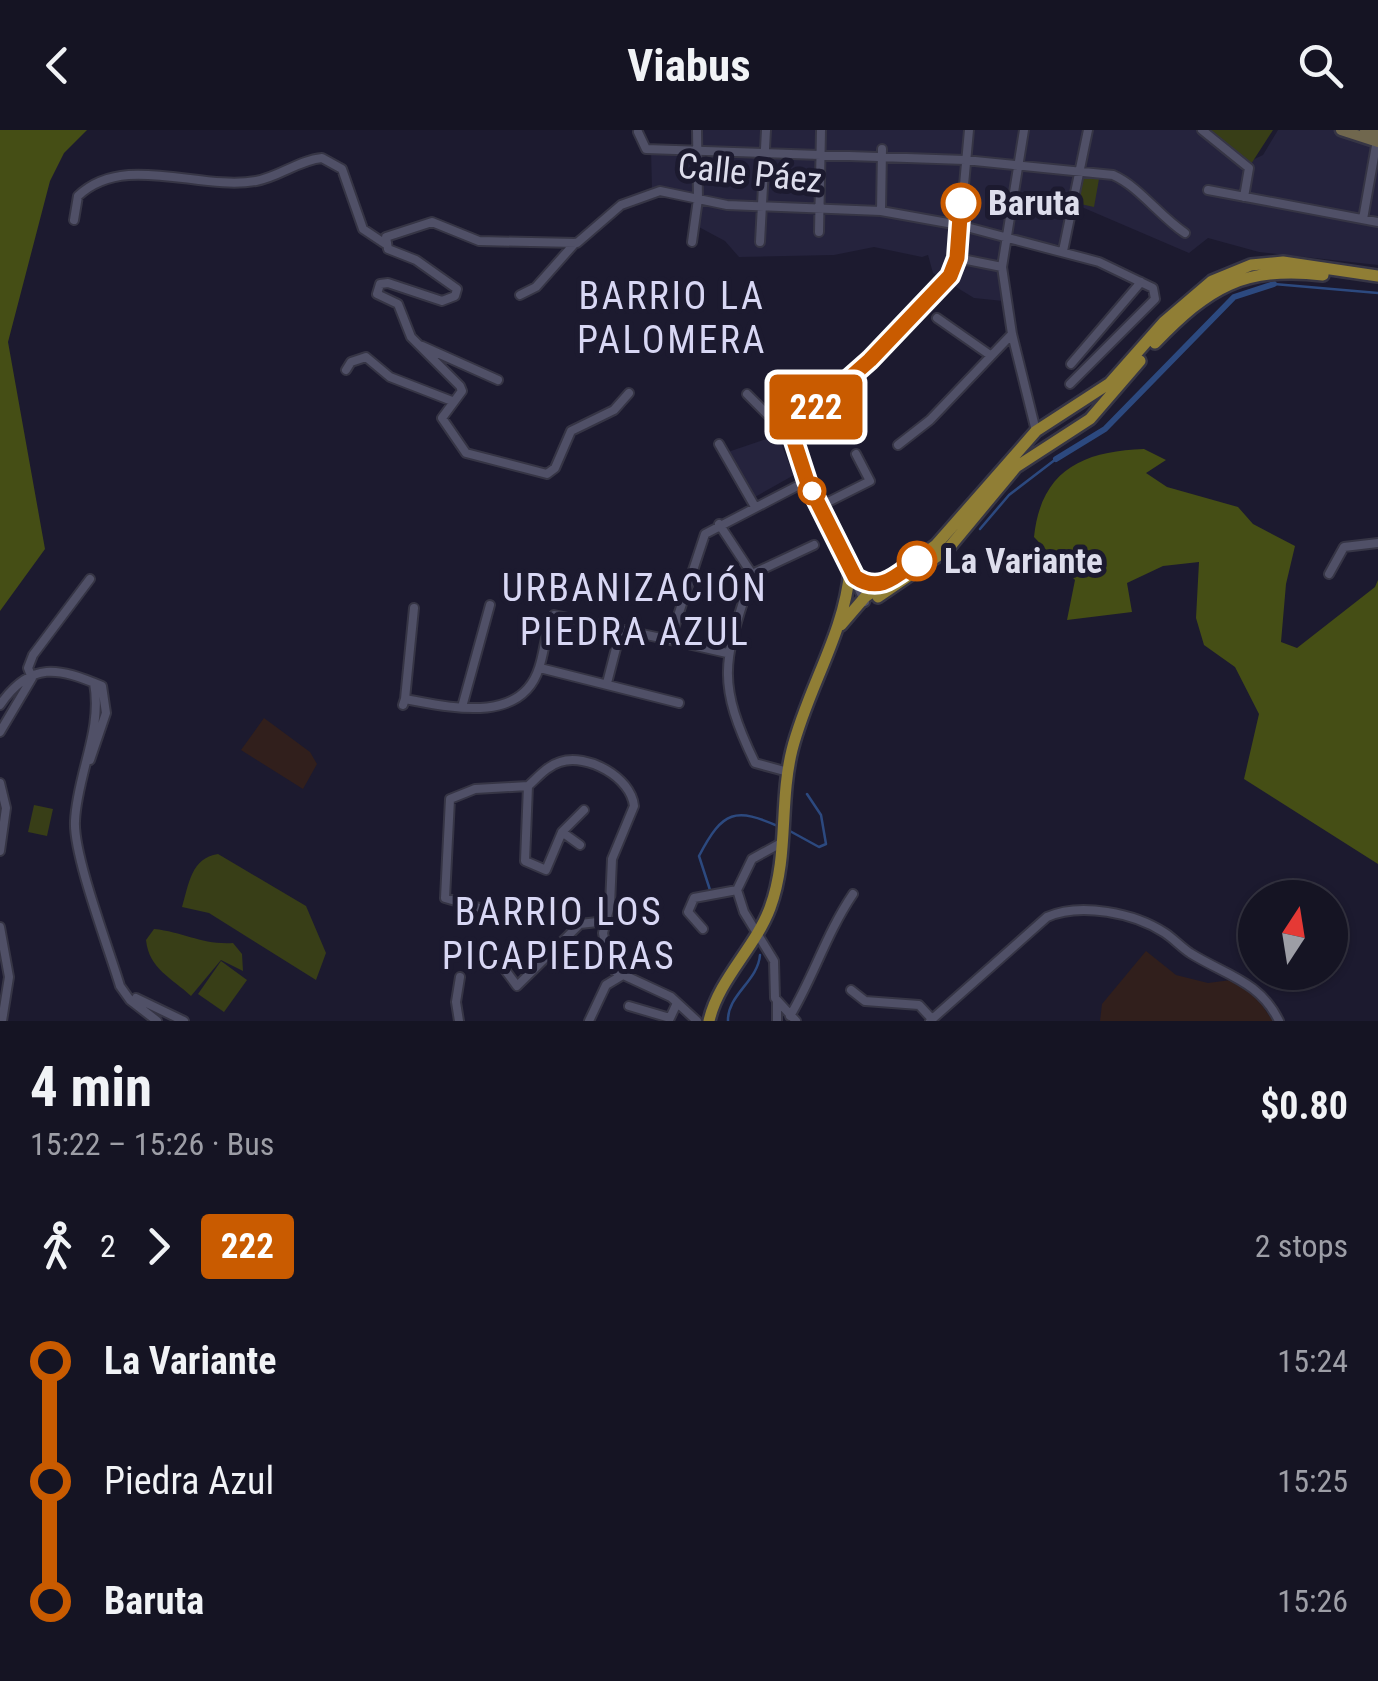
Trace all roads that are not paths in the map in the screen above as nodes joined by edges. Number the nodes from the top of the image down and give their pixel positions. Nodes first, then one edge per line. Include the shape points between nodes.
1 (697, 130) edge
2 (766, 130) edge
3 (821, 130) edge
4 (968, 130) edge
5 (1024, 130) edge
6 (1088, 130) edge
7 (1202, 130) edge
8 (1341, 130) edge
9 (1365, 130) edge
10 (638, 132) edge
11 (1378, 139) edge
12 (699, 148) junction
13 (882, 152) junction
14 (765, 153) junction
15 (821, 154) junction
16 (965, 160) junction
17 (1019, 167) junction
18 (1080, 172) junction
19 (1208, 190) dead end
20 (1244, 197) junction
21 (698, 199) junction
22 (761, 206) junction
23 (818, 209) junction
24 (881, 211) junction
25 (1362, 219) junction
26 (74, 220) dead end
27 (1378, 222) edge
28 (959, 225) junction
29 (819, 232) dead end
30 (1185, 233) dead end
31 (1007, 238) junction
32 (692, 242) dead end
33 (760, 242) dead end
34 (384, 243) junction
35 (575, 243) junction
36 (1062, 251) junction
37 (957, 258) junction
38 (1002, 267) junction
39 (1378, 276) edge
40 (1141, 282) junction
41 (1378, 284) edge
42 (520, 296) dead end
43 (937, 318) dead end
44 (1012, 334) junction
45 (418, 344) junction
46 (990, 356) junction
47 (1071, 364) dead end
48 (346, 370) dead end
49 (498, 380) dead end
50 (1070, 384) dead end
51 (630, 394) dead end
52 (747, 394) dead end
53 (452, 401) junction
54 (1106, 401) junction
55 (1072, 410) junction
56 (1036, 431) junction
57 (794, 441) junction
58 (719, 444) dead end
59 (898, 445) dead end
60 (856, 454) dead end
61 (1016, 467) junction
62 (807, 481) junction
63 (754, 505) junction
64 (820, 506) junction
65 (720, 524) junction
66 (1378, 544) edge
67 (814, 545) dead end
68 (850, 570) junction
69 (752, 574) junction
70 (1329, 574) dead end
71 (90, 579) dead end
72 (887, 582) junction
73 (864, 602) junction
74 (490, 605) dead end
75 (414, 608) dead end
76 (841, 625) junction
77 (621, 628) junction
78 (670, 640) junction
79 (727, 653) junction
80 (540, 668) junction
81 (32, 678) junction
82 (607, 683) junction
83 (680, 703) dead end
84 (0, 705) edge
85 (462, 708) junction
86 (0, 732) edge
87 (788, 772) junction
88 (0, 782) edge
89 (528, 786) junction
90 (2, 797) edge
91 (584, 810) dead end
92 (562, 832) junction
93 (784, 841) junction
94 (580, 845) dead end
95 (0, 850) edge
96 (737, 890) junction
97 (852, 894) dead end
98 (483, 909) dead end
99 (606, 920) junction
100 (0, 927) edge
101 (703, 929) dead end
102 (759, 934) junction
103 (500, 963) dead end
104 (460, 976) dead end
105 (622, 976) junction
106 (120, 986) junction
107 (851, 990) dead end
108 (778, 1002) junction
109 (677, 1003) junction
110 (628, 1006) dead end
111 (793, 1019) edge
112 (178, 1020) edge
113 (931, 1020) edge
114 (2, 1021) edge
115 (157, 1021) edge
116 (459, 1021) edge
117 (589, 1021) edge
118 (697, 1021) edge
119 (709, 1021) edge
120 (777, 1021) edge
121 (1279, 1021) edge

1 - 12 street
2 - 14 street
3 - 15 street
4 - 16 street
5 - 17 street
6 - 18 street
7 - 20 street via 1249,168
8 - 11 street
9 - 11 street
10 - 12 street via 646,149
11 - 25 street
12 - 14 street
12 - 21 street
13 - 15 street
13 - 16 street
13 - 24 street
14 - 15 street
14 - 22 street
15 - 23 street
16 - 17 street
16 - 28 street
17 - 18 street
17 - 31 street
18 - 30 street via 1132,185
18 - 36 street
19 - 20 street
20 - 25 street
21 - 22 street, Calle Páez
21 - 32 street
21 - 35 street, Calle Páez via 645,193
22 - 23 street, Calle Páez
22 - 33 street
23 - 24 street, Calle Páez
23 - 29 street
24 - 28 street, Calle Páez
25 - 27 street
26 - 34 street via 78,196 100,178 252,182 322,158 342,169 363,229
28 - 31 street, Calle Páez
28 - 37 street
31 - 36 street, Calle Páez
31 - 38 street
34 - 35 street via 432,222 479,240
34 - 45 street via 457,289 442,301 380,284 376,294 398,304
35 - 42 street, Calle Páez
36 - 40 street, Calle Páez
37 - 38 street
37 - 57 street via 950,276 810,413
38 - 44 street
39 - 55 main road via 1283,262 1226,274 1191,297 1110,382
40 - 47 street
40 - 50 street via 1153,288 1155,299
41 - 54 main road via 1280,270 1227,284 1187,311
43 - 46 street
44 - 46 street
44 - 56 street
45 - 49 street
45 - 53 street via 460,386
46 - 59 street
48 - 53 street via 366,357 390,377
51 - 53 street via 614,410 571,431 556,468 542,475 466,453 443,424
52 - 57 street
54 - 55 main road via 1059,430
54 - 61 main road
55 - 56 main road
56 - 61 main road
56 - 72 main road via 936,545
57 - 62 street
58 - 63 street
60 - 64 street via 870,481
61 - 73 main road via 948,549
62 - 63 street
62 - 64 street
63 - 65 street
64 - 68 street
65 - 69 street
65 - 78 street via 699,541
66 - 70 street via 1344,548
67 - 69 street
68 - 72 main road via 865,583
68 - 73 street
68 - 76 main road
69 - 79 street
71 - 81 street via 33,655
72 - 73 main road
73 - 76 main road
74 - 85 street
75 - 85 street via 404,702
76 - 87 main road via 799,725
77 - 78 street
77 - 80 street via 554,614
77 - 82 street
78 - 79 street
79 - 87 street via 727,688 752,758 758,767
80 - 82 street
80 - 85 street via 514,701
81 - 84 street via 11,689
81 - 86 street
81 - 106 street via 57,669 105,693 106,714 85,768 76,830
82 - 83 street
87 - 93 main road
88 - 90 street
89 - 92 street via 528,865 546,870
89 - 98 street via 475,789 450,798 445,898
89 - 99 street via 550,766 575,760 617,778 633,796 612,859
90 - 95 street
91 - 92 street
92 - 94 street
93 - 96 street via 752,859
93 - 102 main road via 778,884
96 - 101 street via 694,898 688,912
96 - 102 street
97 - 111 street via 820,945
99 - 103 street via 580,924 517,986
99 - 105 street via 608,958
100 - 114 street via 9,976
102 - 108 street via 774,960
102 - 119 main road
104 - 116 street
105 - 109 street
105 - 117 street via 606,985
106 - 112 street
106 - 115 street
107 - 113 street via 865,1001 918,1005
108 - 111 street
108 - 120 street
109 - 110 street via 670,1018
109 - 118 street
113 - 121 street via 1065,909 1120,916 1162,931 1255,986

